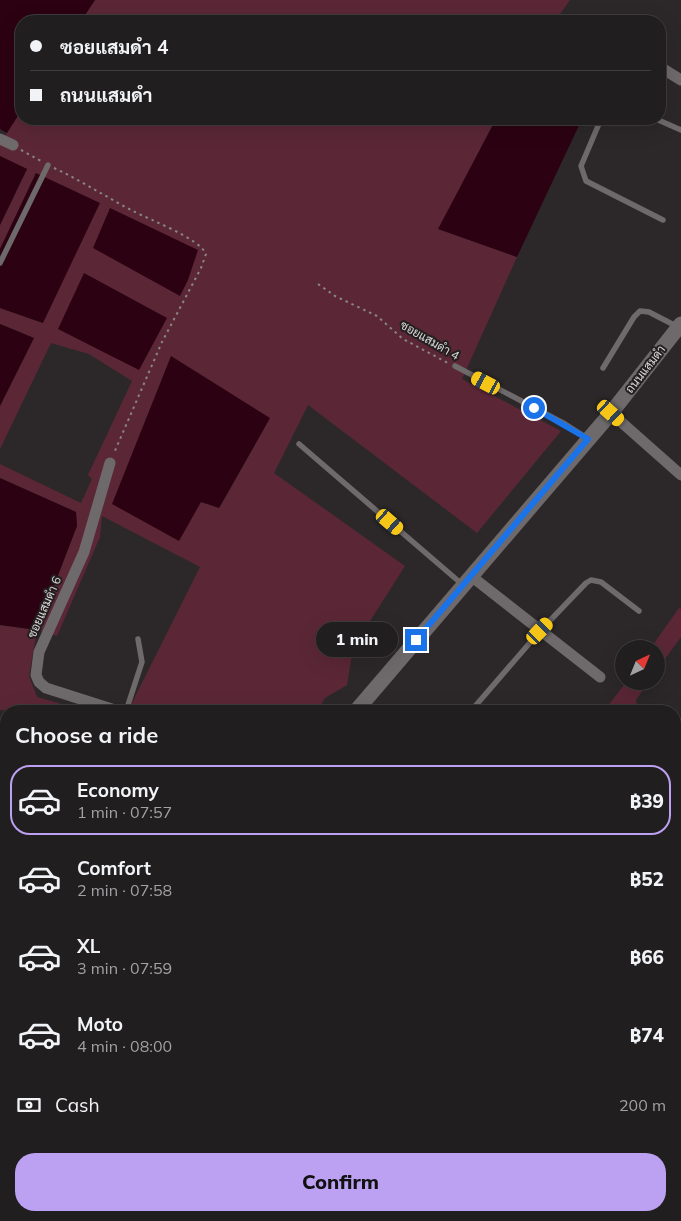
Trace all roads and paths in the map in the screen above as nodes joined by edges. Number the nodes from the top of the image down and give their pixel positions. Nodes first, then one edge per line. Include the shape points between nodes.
1 (666, 71) edge
2 (681, 80) edge
3 (666, 123) edge
4 (599, 125) edge
5 (681, 130) edge
6 (0, 139) edge
7 (13, 145) joint
8 (48, 165) junction
9 (663, 220) dead end
10 (0, 263) edge
11 (318, 284) dead end
12 (680, 326) edge
13 (455, 366) joint
14 (602, 368) dead end
15 (611, 413) junction
16 (588, 439) junction
17 (300, 444) dead end
18 (110, 463) joint
19 (681, 475) edge
20 (467, 581) junction
21 (639, 611) dead end
22 (540, 631) junction
23 (138, 639) dead end
24 (600, 678) dead end
25 (99, 705) edge
26 (128, 705) edge
27 (361, 705) edge
28 (476, 705) edge

1 - 2 street
3 - 5 lane
4 - 9 lane via 582,166 586,181
6 - 7 street
7 - 8 path
8 - 10 lane
8 - 18 path via 200,246 206,254 162,342
11 - 13 path, ซอยแสมดำ 4 via 335,296 370,311 403,339
12 - 14 lane via 640,311
12 - 15 street, ถนนแสมดำ
13 - 16 lane, ซอยแสมดำ 4
15 - 16 street, ถนนแสมดำ
15 - 19 street
16 - 20 street, ถนนแสมดำ
17 - 20 lane
18 - 25 street, ซอยแสมดำ 6 via 84,552 39,652 36,674 46,688
20 - 22 street
20 - 27 street, ถนนแสมดำ
21 - 22 lane via 601,582 591,580
22 - 24 street
22 - 28 lane
23 - 26 lane via 142,662

